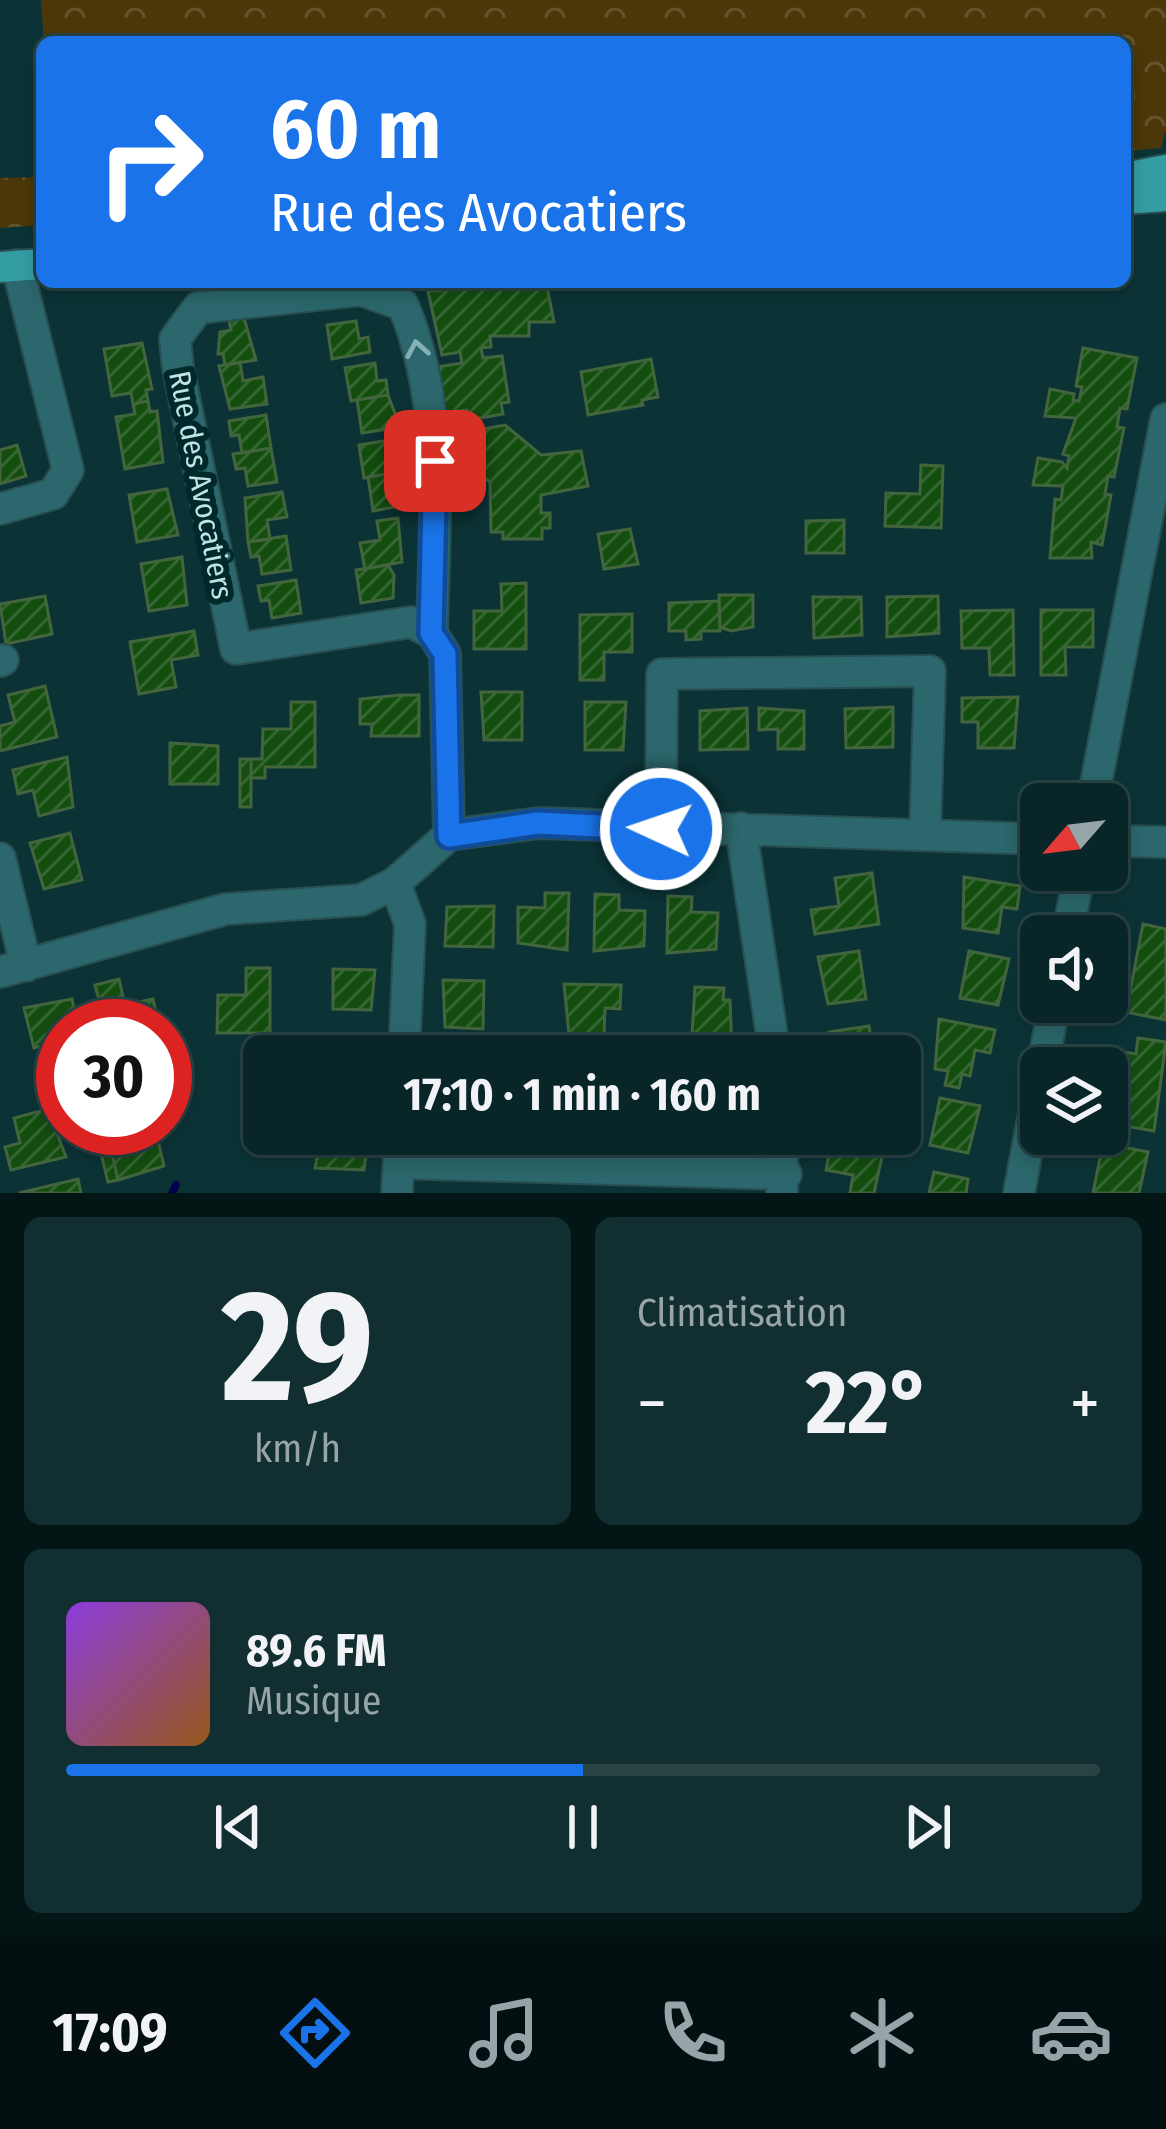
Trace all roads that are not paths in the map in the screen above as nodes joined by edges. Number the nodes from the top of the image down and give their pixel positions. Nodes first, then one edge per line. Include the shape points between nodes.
1 (1166, 170) edge
2 (1131, 177) edge
3 (1166, 196) edge
4 (1131, 199) edge
5 (20, 265) edge
6 (1166, 418) edge
7 (0, 509) edge
8 (431, 633) junction
9 (1096, 783) edge
10 (741, 828) junction
11 (661, 829) junction
12 (926, 835) junction
13 (449, 836) junction
14 (1020, 838) edge
15 (1128, 841) edge
16 (1166, 842) edge
17 (0, 858) edge
18 (394, 883) junction
19 (13, 969) edge
20 (405, 1035) edge
21 (773, 1035) edge
22 (1026, 1155) edge
23 (399, 1163) edge
24 (673, 1181) edge
25 (784, 1184) edge
26 (1019, 1193) edge

1 - 2 main road
3 - 4 main road
5 - 7 street via 68,470 53,494
6 - 9 street
8 -> 8 street, Rue des Avocatiers via 435,461 403,305 361,290 198,308 175,339 236,649 411,622
8 - 13 street, Rue des Avocatiers via 445,654
10 - 11 street
10 - 12 street
10 - 21 street
11 - 12 street via 662,674 930,671
11 - 13 street via 538,823
12 - 14 street
13 - 18 street
15 - 16 street
17 - 19 street
18 - 19 street via 341,904 200,915
18 - 20 street via 410,924
22 - 26 street
23 - 24 street
24 - 25 street

